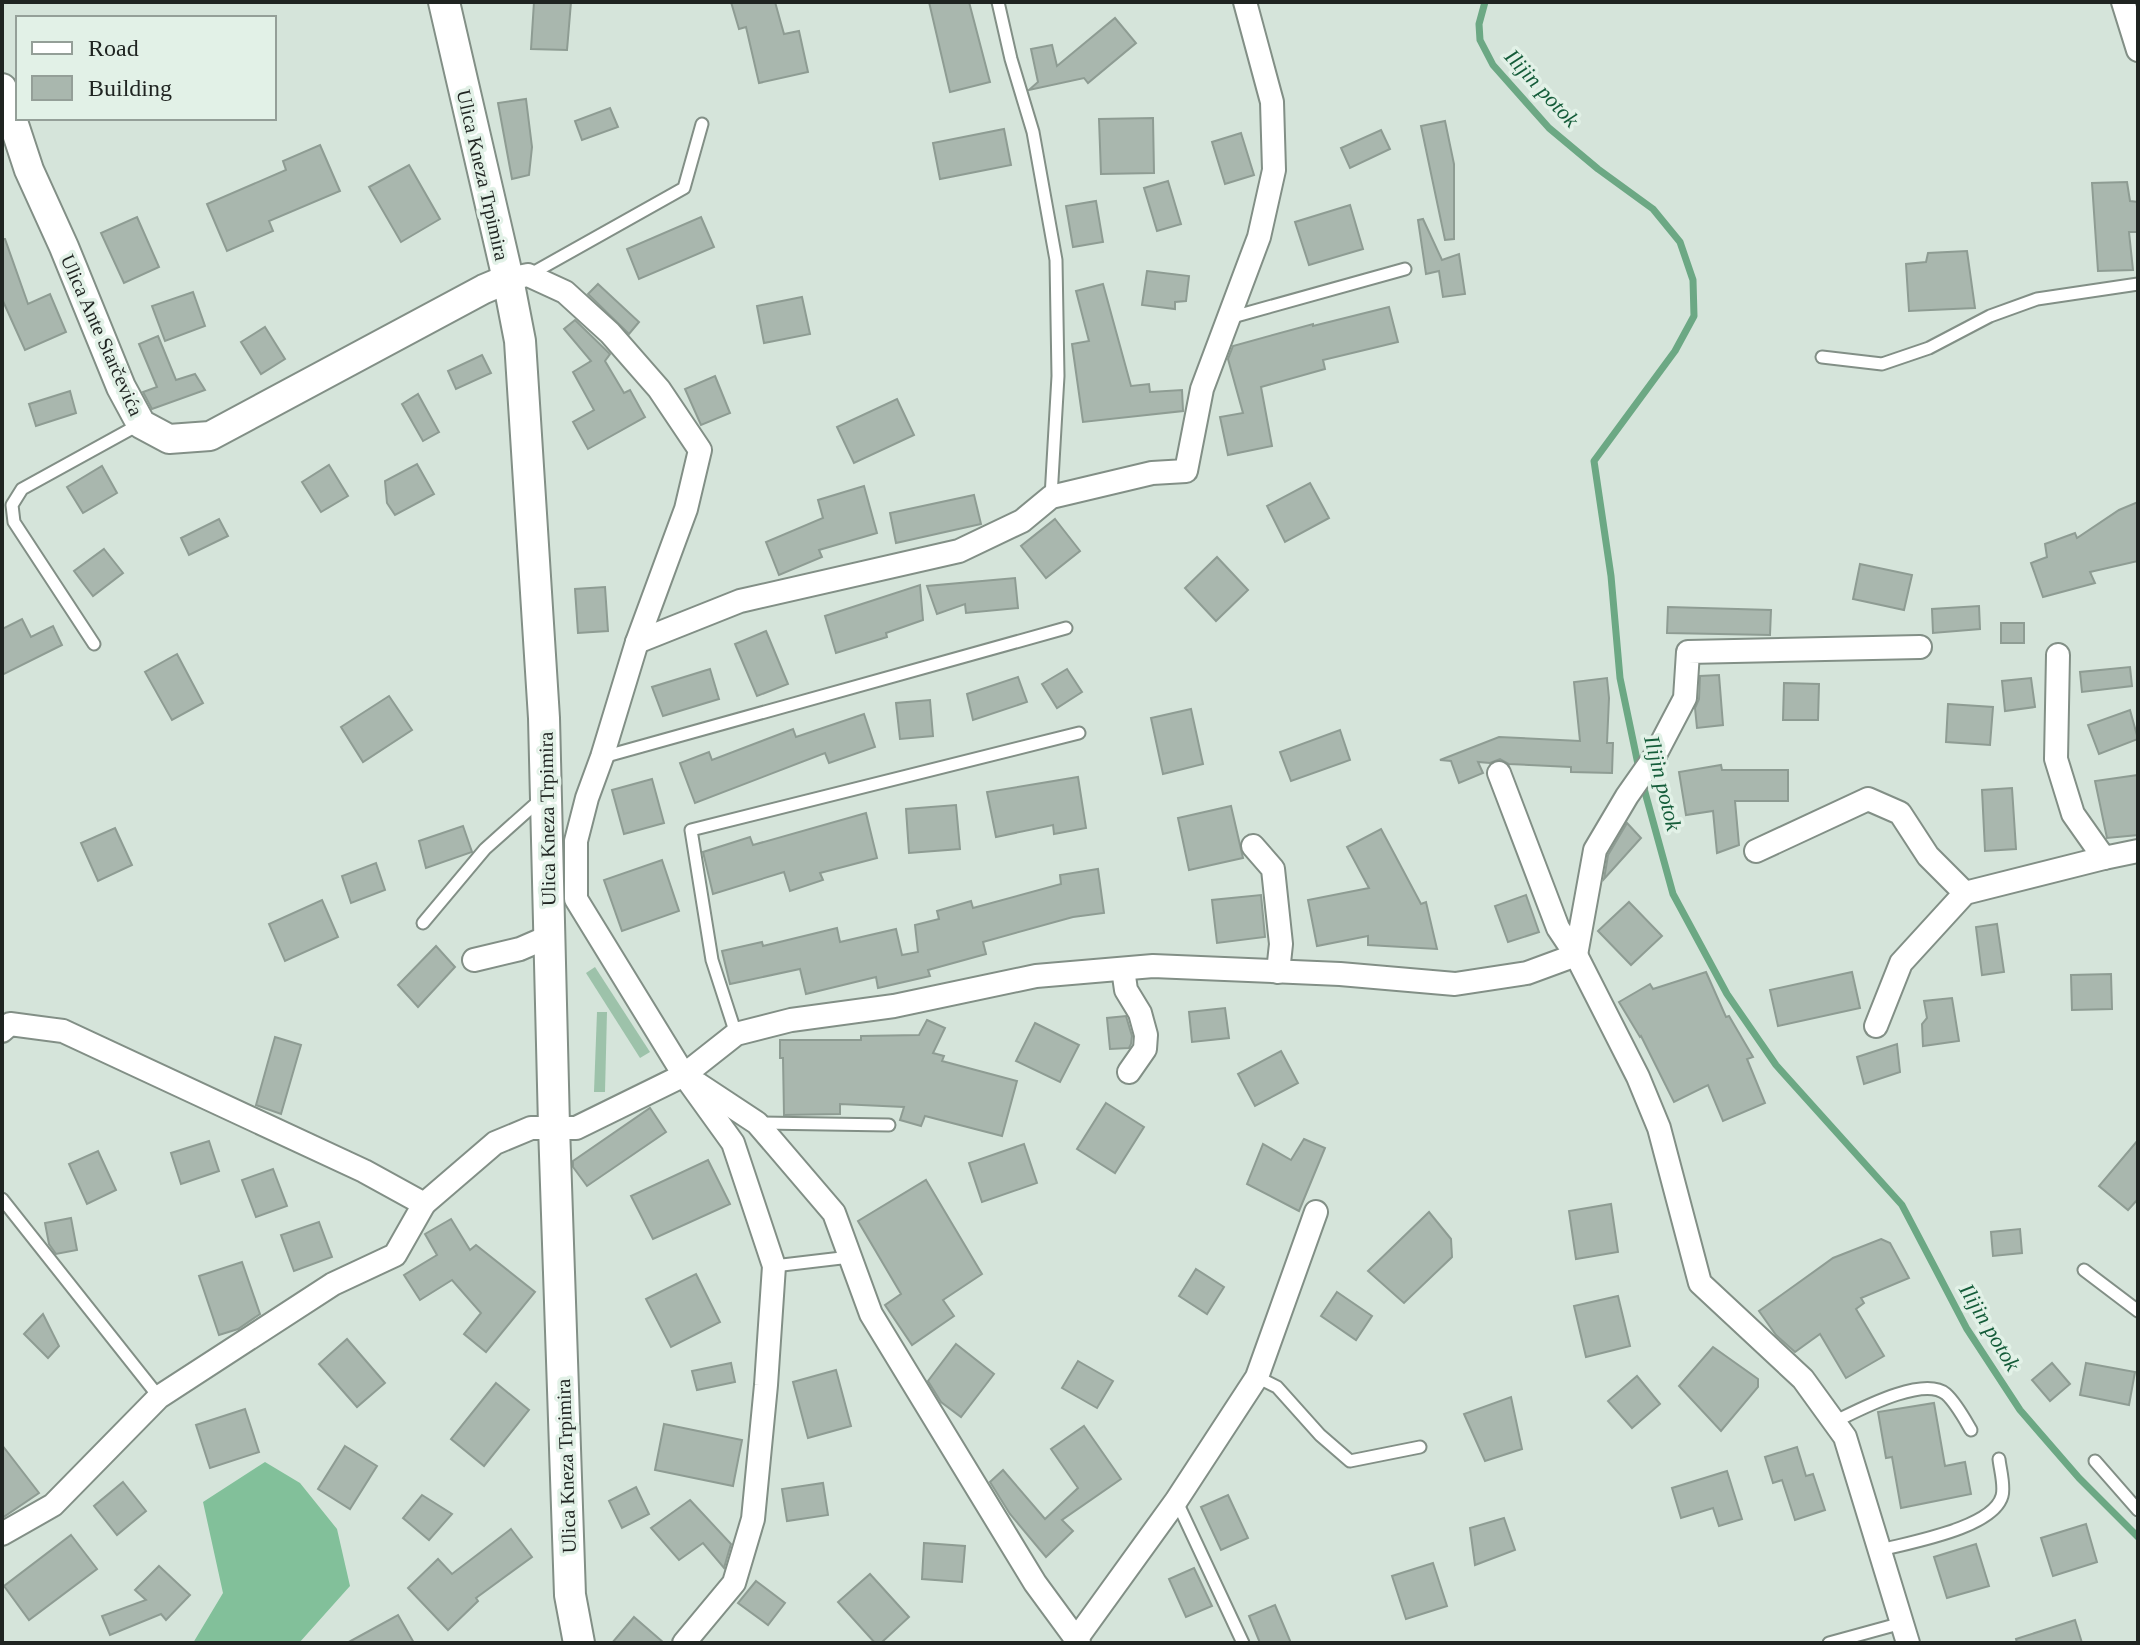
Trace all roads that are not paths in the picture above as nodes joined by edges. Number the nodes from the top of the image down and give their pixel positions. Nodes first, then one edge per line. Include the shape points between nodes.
1 (444, 2) edge
2 (998, 2) edge
3 (1245, 2) edge
4 (2123, 2) edge
5 (2138, 50) edge
6 (3, 99) edge
7 (702, 124) dead end
8 (1405, 269) dead end
9 (518, 277) junction
10 (2138, 284) edge
11 (1229, 318) junction
12 (1822, 357) dead end
13 (141, 424) junction
14 (1051, 497) junction
15 (1066, 628) dead end
16 (637, 642) junction
17 (94, 644) dead end
18 (1920, 647) dead end
19 (2058, 655) dead end
20 (1079, 733) dead end
21 (602, 757) junction
22 (1499, 773) dead end
23 (547, 793) junction
24 (1253, 846) dead end
25 (1756, 851) dead end
26 (2138, 851) edge
27 (2104, 858) junction
28 (1965, 893) junction
29 (423, 923) dead end
30 (550, 936) junction
31 (1576, 955) junction
32 (474, 960) dead end
33 (1123, 969) junction
34 (1278, 972) junction
35 (1876, 1026) dead end
36 (2, 1031) edge
37 (736, 1034) junction
38 (1129, 1072) dead end
39 (684, 1075) junction
40 (757, 1123) junction
41 (889, 1125) dead end
42 (554, 1126) junction
43 (2, 1199) edge
44 (424, 1204) junction
45 (1316, 1212) dead end
46 (850, 1257) junction
47 (774, 1266) junction
48 (2084, 1270) dead end
49 (2138, 1311) edge
50 (1257, 1377) junction
51 (159, 1397) junction
52 (1834, 1422) junction
53 (1971, 1430) dead end
54 (1420, 1447) dead end
55 (1999, 1459) dead end
56 (2095, 1461) dead end
57 (1176, 1501) junction
58 (2138, 1510) edge
59 (2, 1534) edge
60 (1881, 1550) junction
61 (1905, 1633) edge
62 (1076, 1641) edge
63 (579, 1643) edge
64 (684, 1643) edge
65 (1243, 1643) edge
66 (1829, 1643) edge

1 - 9 main road, Ulica Kneza Trpimira
2 - 14 lane via 1033,132 1056,260 1058,376
3 - 11 street via 1272,102 1274,170 1259,237
4 - 5 street
6 - 13 street, Ulica Ante Starčevića
7 - 9 lane via 684,188
8 - 11 lane
9 - 13 street, Ulica Ante Starčevića via 484,289 210,436 169,439
9 - 16 street via 565,292 610,333 659,389 700,450 686,509
9 - 23 main road, Ulica Kneza Trpimira
10 - 12 lane via 2037,299 1882,364
11 - 14 street via 1202,389 1186,471 1152,473
13 - 17 lane via 22,489 12,505 14,522
14 - 16 street via 1022,521 959,551 740,601
15 - 21 lane
16 - 21 street
18 - 31 street via 1688,652 1685,698 1595,850
19 - 27 street via 2056,759 2073,814
20 - 37 lane via 691,830 712,960
21 - 39 street via 576,841 576,899
22 - 31 street via 1558,928
23 - 29 lane via 485,849
23 - 30 main road, Ulica Kneza Trpimira
24 - 34 street via 1273,869 1281,944
25 - 28 street via 1868,799 1900,813 1928,856
26 - 27 street
27 - 28 street
28 - 35 street via 1901,963
30 - 32 street
30 - 42 main road, Ulica Kneza Trpimira
31 - 34 street via 1527,973 1455,984
31 - 52 street via 1659,1128 1700,1283 1803,1379
33 - 34 street
33 - 37 street via 1036,976
33 - 38 street via 1126,990 1146,1035 1145,1049
36 - 44 street via 10,1024 63,1031
37 - 39 street
39 - 40 street
39 - 42 street via 576,1128
39 - 47 street via 733,1143
40 - 41 lane
40 - 46 street via 834,1213
42 - 44 street via 531,1128 495,1143
42 - 63 main road, Ulica Kneza Trpimira via 570,1595
43 - 51 lane
44 - 51 street via 395,1255 333,1284
45 - 50 street
46 - 47 lane
46 - 62 street via 871,1314
47 - 64 street via 753,1519 734,1583
48 - 49 lane
50 - 54 lane via 1277,1387 1350,1461
50 - 57 street
51 - 59 street via 53,1505
52 - 53 lane via 1879,1400 1932,1387 1945,1393
52 - 60 street via 1845,1437
55 - 60 lane via 2003,1495 1993,1510 1975,1523
56 - 58 lane
57 - 62 street
57 - 65 lane
60 - 61 street
61 - 66 lane

